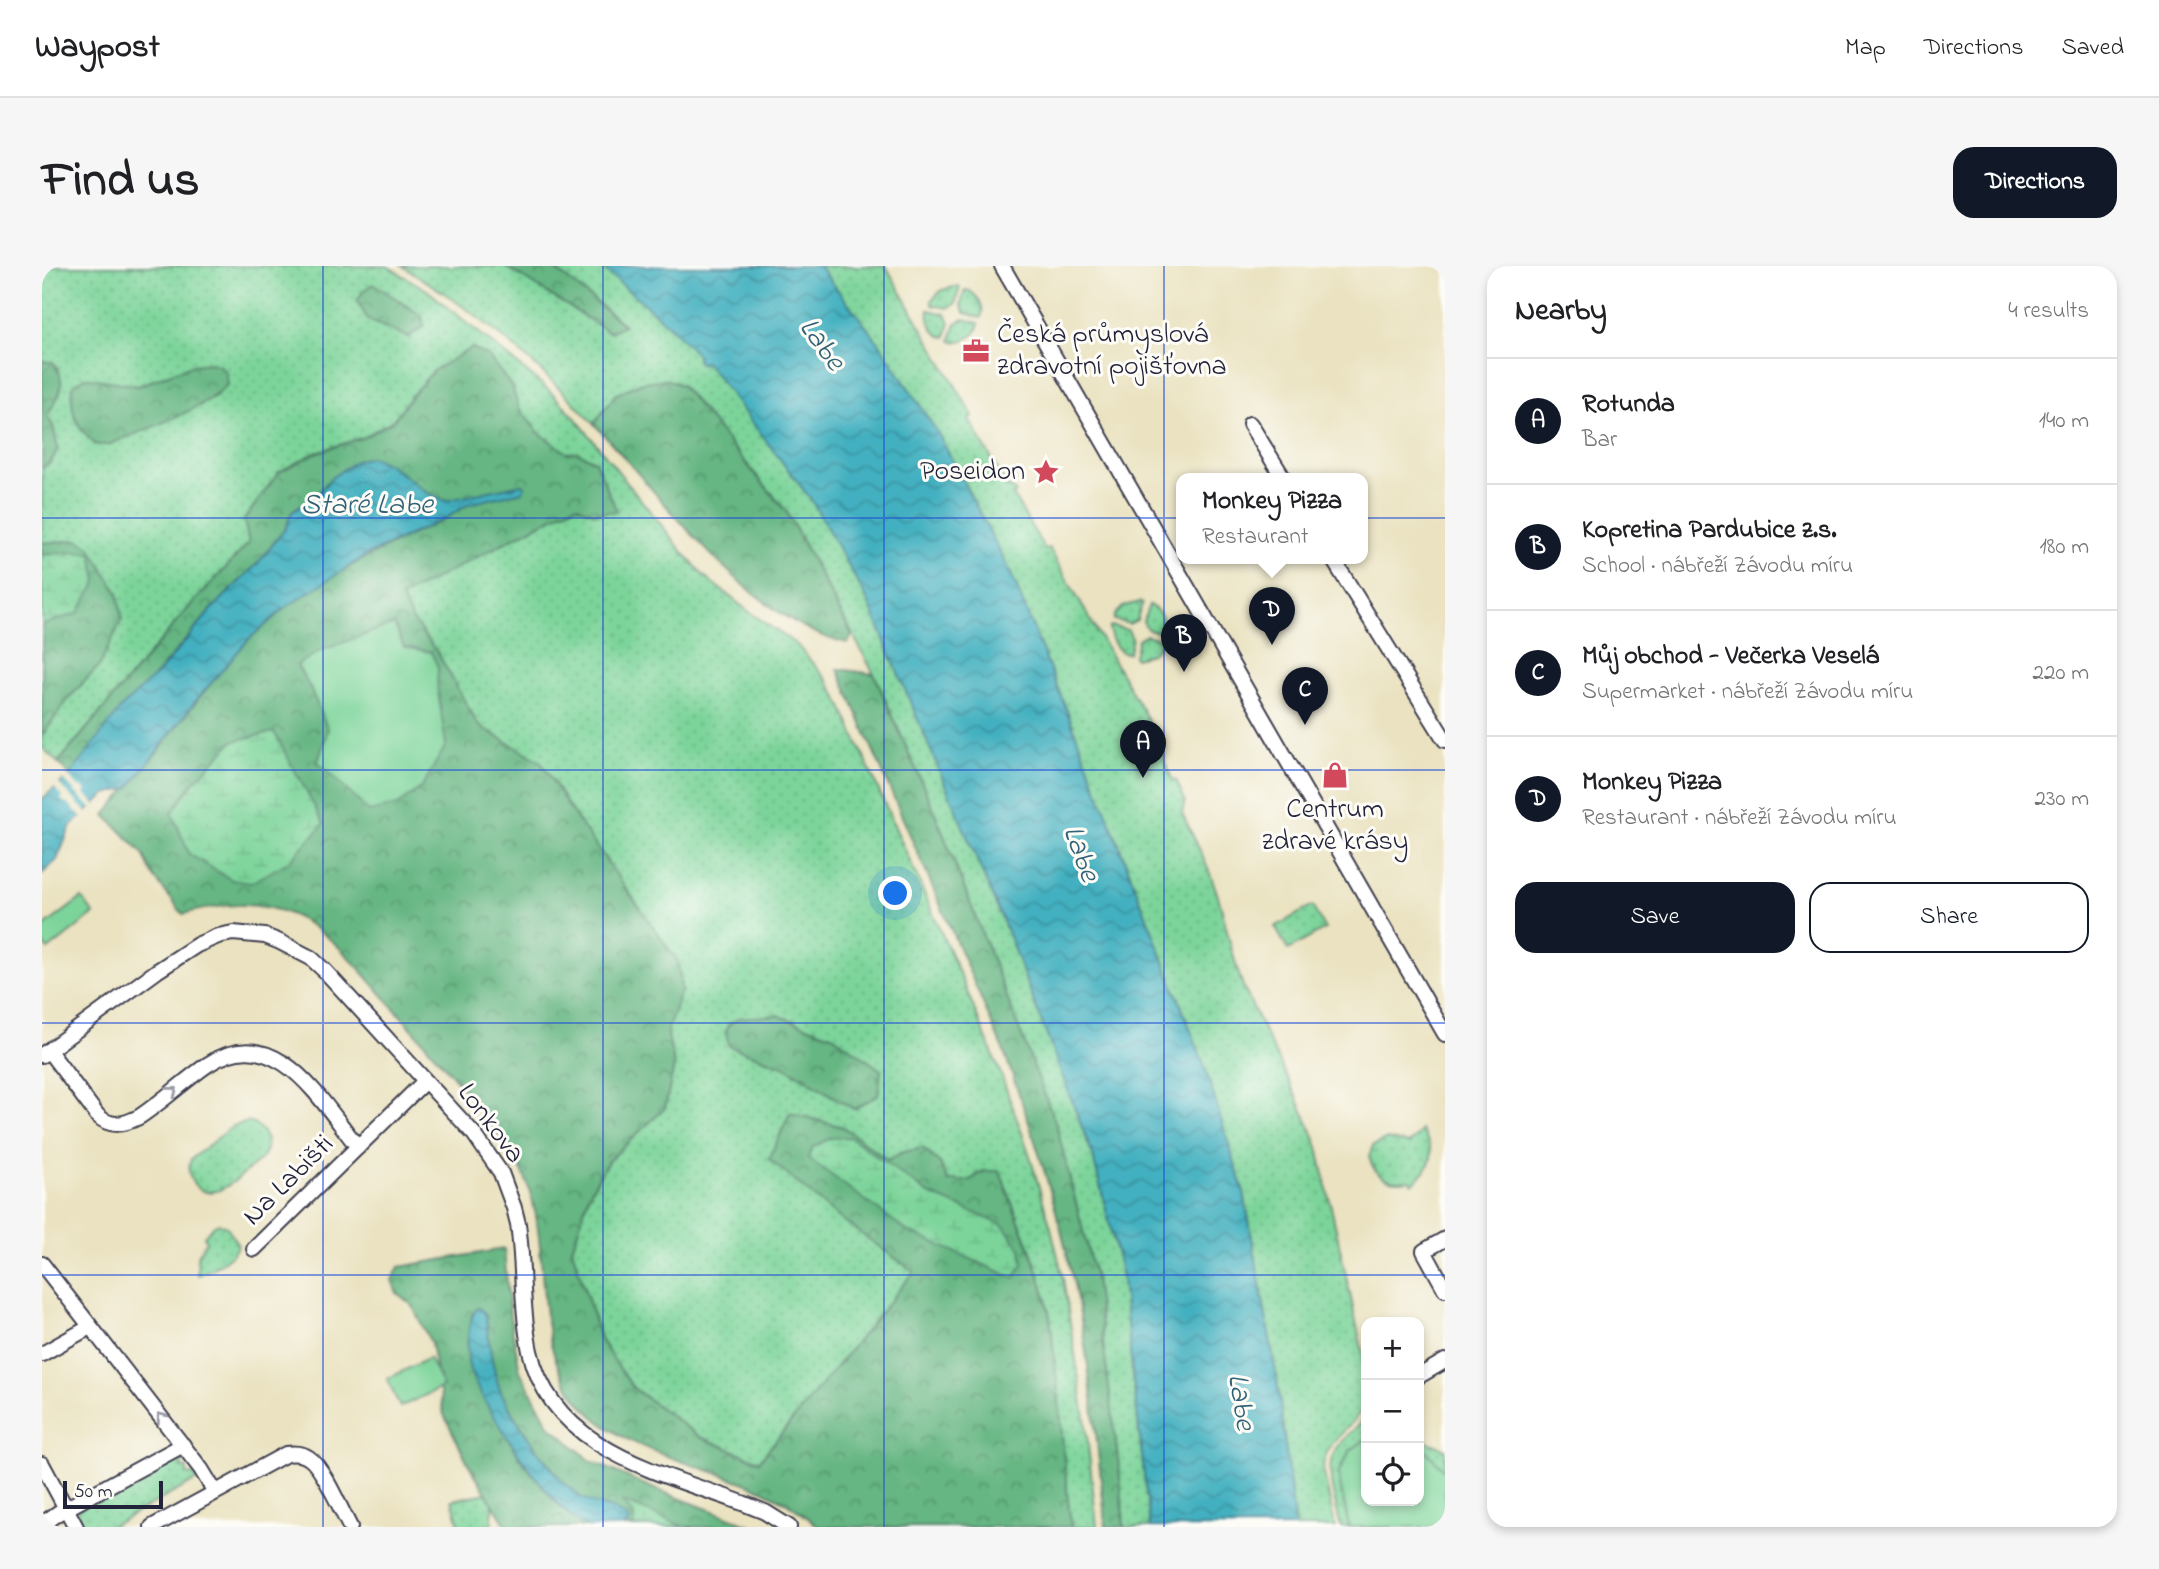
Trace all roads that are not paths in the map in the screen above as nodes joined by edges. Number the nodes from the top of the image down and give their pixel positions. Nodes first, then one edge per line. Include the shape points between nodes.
1 (1002, 266) edge
2 (1251, 424) dead end
3 (1280, 473) edge
4 (1175, 553) edge
5 (1181, 564) edge
6 (1336, 564) edge
7 (1445, 740) edge
8 (1445, 1034) edge
9 (46, 1053) edge
10 (425, 1081) junction
11 (358, 1147) junction
12 (1445, 1239) edge
13 (254, 1249) dead end
14 (42, 1264) edge
15 (1445, 1289) edge
16 (90, 1327) junction
17 (42, 1354) edge
18 (1445, 1361) edge
19 (1424, 1373) edge
20 (183, 1445) junction
21 (42, 1464) edge
22 (215, 1492) junction
23 (66, 1509) junction
24 (42, 1524) edge
25 (76, 1527) edge
26 (152, 1527) edge
27 (350, 1527) edge
28 (789, 1527) edge

1 - 4 street
2 - 3 street
5 - 8 street
6 - 7 street
9 - 10 street, Lonkova via 181,954 218,936 248,933 311,958
9 -> 11 street, Na Labišti via 97,1115 115,1125 139,1117 218,1058 253,1051 274,1056 299,1074
10 - 11 street, Na Labišti
10 - 28 street, Lonkova via 490,1155 508,1190 519,1234 531,1354 552,1400 566,1418 608,1451 765,1512
11 - 13 street, Na Labišti
12 - 15 street via 1424,1251
14 - 16 street
16 - 17 street
20 -> 16 street
18 - 19 street
20 - 22 street
20 - 23 street
21 - 23 street
22 - 26 street
22 - 27 street via 286,1454 304,1455 316,1465
23 - 24 street
23 - 25 street

